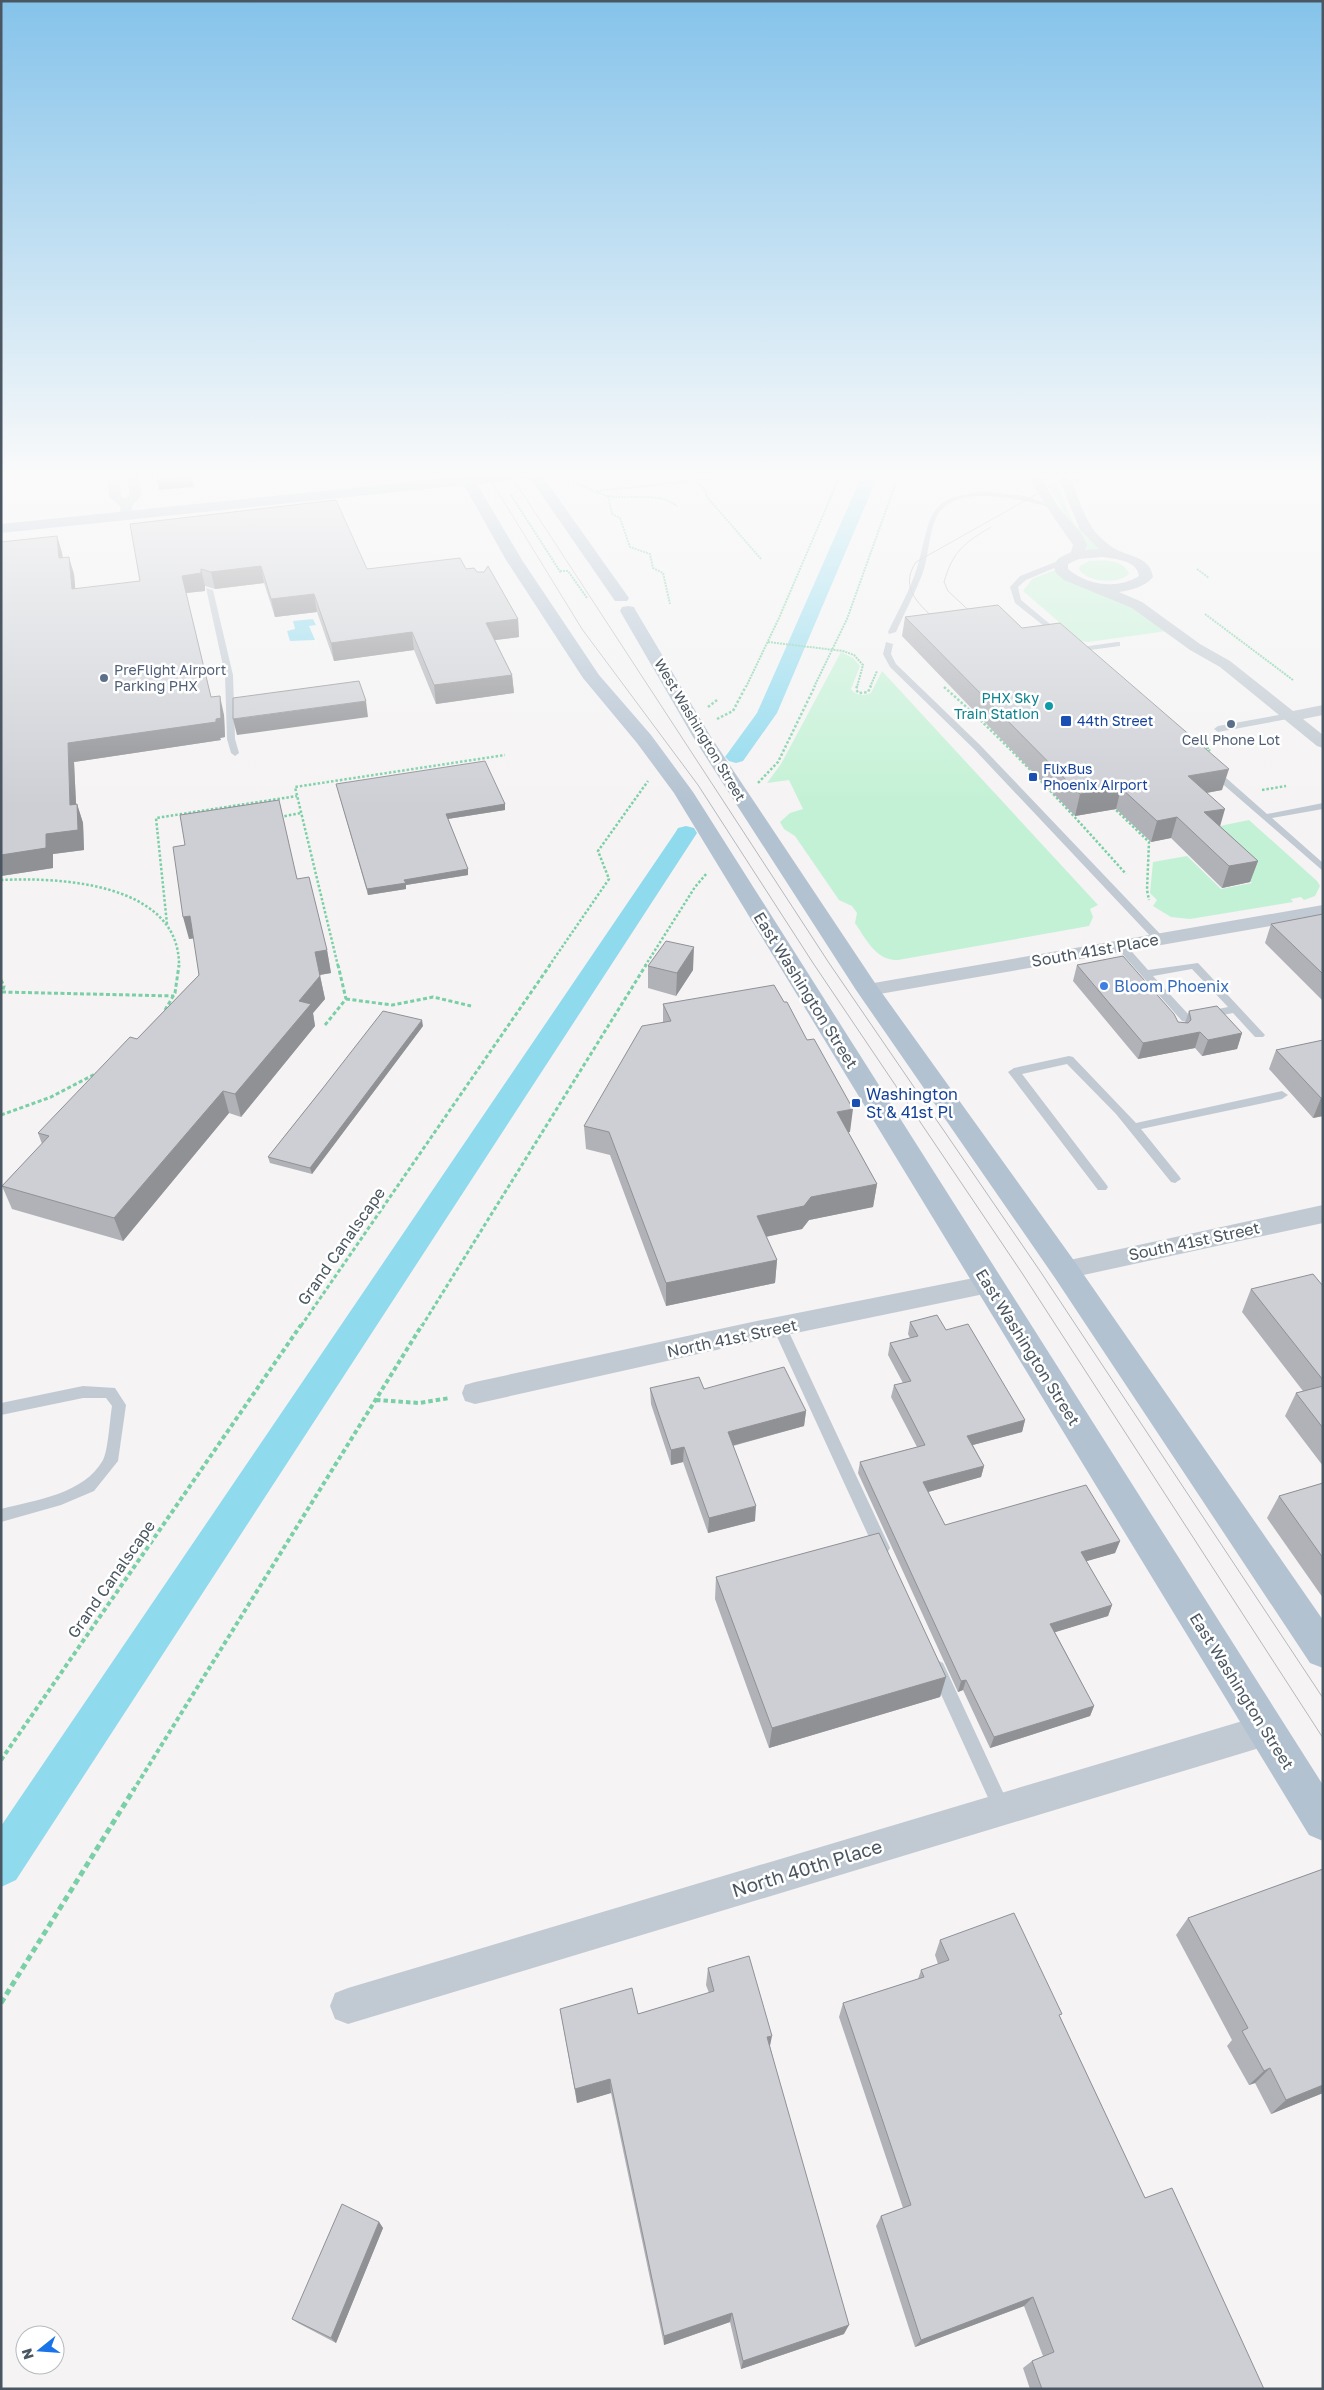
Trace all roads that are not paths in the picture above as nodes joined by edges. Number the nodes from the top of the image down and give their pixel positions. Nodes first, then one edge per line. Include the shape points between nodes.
1 (1141, 582) edge
2 (529, 583) edge
3 (609, 583) edge
4 (915, 583) edge
5 (1016, 583) edge
6 (1084, 583) edge
7 (1139, 583) edge
8 (1093, 586) junction
9 (209, 590) edge
10 (892, 632) dead end
11 (889, 644) dead end
12 (1117, 644) dead end
13 (1075, 650) junction
14 (1086, 660) edge
15 (1226, 664) junction
16 (1323, 710) edge
17 (1290, 716) junction
18 (1218, 729) dead end
19 (1323, 743) edge
20 (235, 753) dead end
21 (1206, 765) edge
22 (1323, 806) edge
23 (1265, 817) junction
24 (1323, 868) edge
25 (1320, 914) edge
26 (1159, 939) junction
27 (1121, 946) junction
28 (1146, 974) junction
29 (868, 990) junction
30 (1236, 1009) junction
31 (1186, 1019) junction
32 (1173, 1021) edge
33 (1259, 1035) dead end
34 (1282, 1095) dead end
35 (1134, 1127) junction
36 (1175, 1179) dead end
37 (1102, 1187) dead end
38 (1323, 1214) edge
39 (1065, 1270) junction
40 (989, 1284) junction
41 (780, 1328) junction
42 (475, 1393) road end
43 (1, 1409) edge
44 (1, 1516) edge
45 (887, 1559) edge
46 (1323, 1652) edge
47 (932, 1657) edge
48 (1266, 1730) junction
49 (1003, 1809) junction
50 (1323, 1821) edge
51 (348, 2006) dead end

1 - 15 street via 1147,596 1214,646
2 - 40 main road, East Washington Street via 592,678 674,779 722,865
3 - 29 main road, West Washington Street via 705,728 751,815
4 - 10 lane
5 - 13 lane via 1014,591 1018,601
6 - 8 street
7 - 8 street via 1120,587
8 - 15 street via 1143,608 1194,647
9 - 20 lane via 229,675 231,739
11 - 26 lane via 887,654 893,665 983,754
12 - 13 lane
13 - 14 lane
15 - 17 street
16 - 17 street
17 - 18 lane
17 - 19 street
21 - 23 lane
22 - 23 lane
23 - 24 lane
25 - 26 street, South 41st Place
26 - 27 street, South 41st Place
27 - 28 lane
27 - 29 street, South 41st Place
28 - 30 lane via 1194,965
28 - 31 lane
29 - 39 main road
30 - 31 lane
30 - 33 lane
31 - 32 lane
34 - 35 lane
35 - 36 lane
35 - 37 lane via 1069,1060 1014,1072
38 - 39 street, South 41st Street
39 - 46 main road
40 - 41 street, North 41st Street
40 - 48 main road, East Washington Street
41 - 42 street, North 41st Street
41 - 45 lane
43 - 44 lane via 83,1392 110,1392 119,1405 111,1461 89,1487 61,1499
47 - 49 lane
48 - 49 street, North 40th Place
48 - 50 main road, East Washington Street
49 - 51 street, North 40th Place

